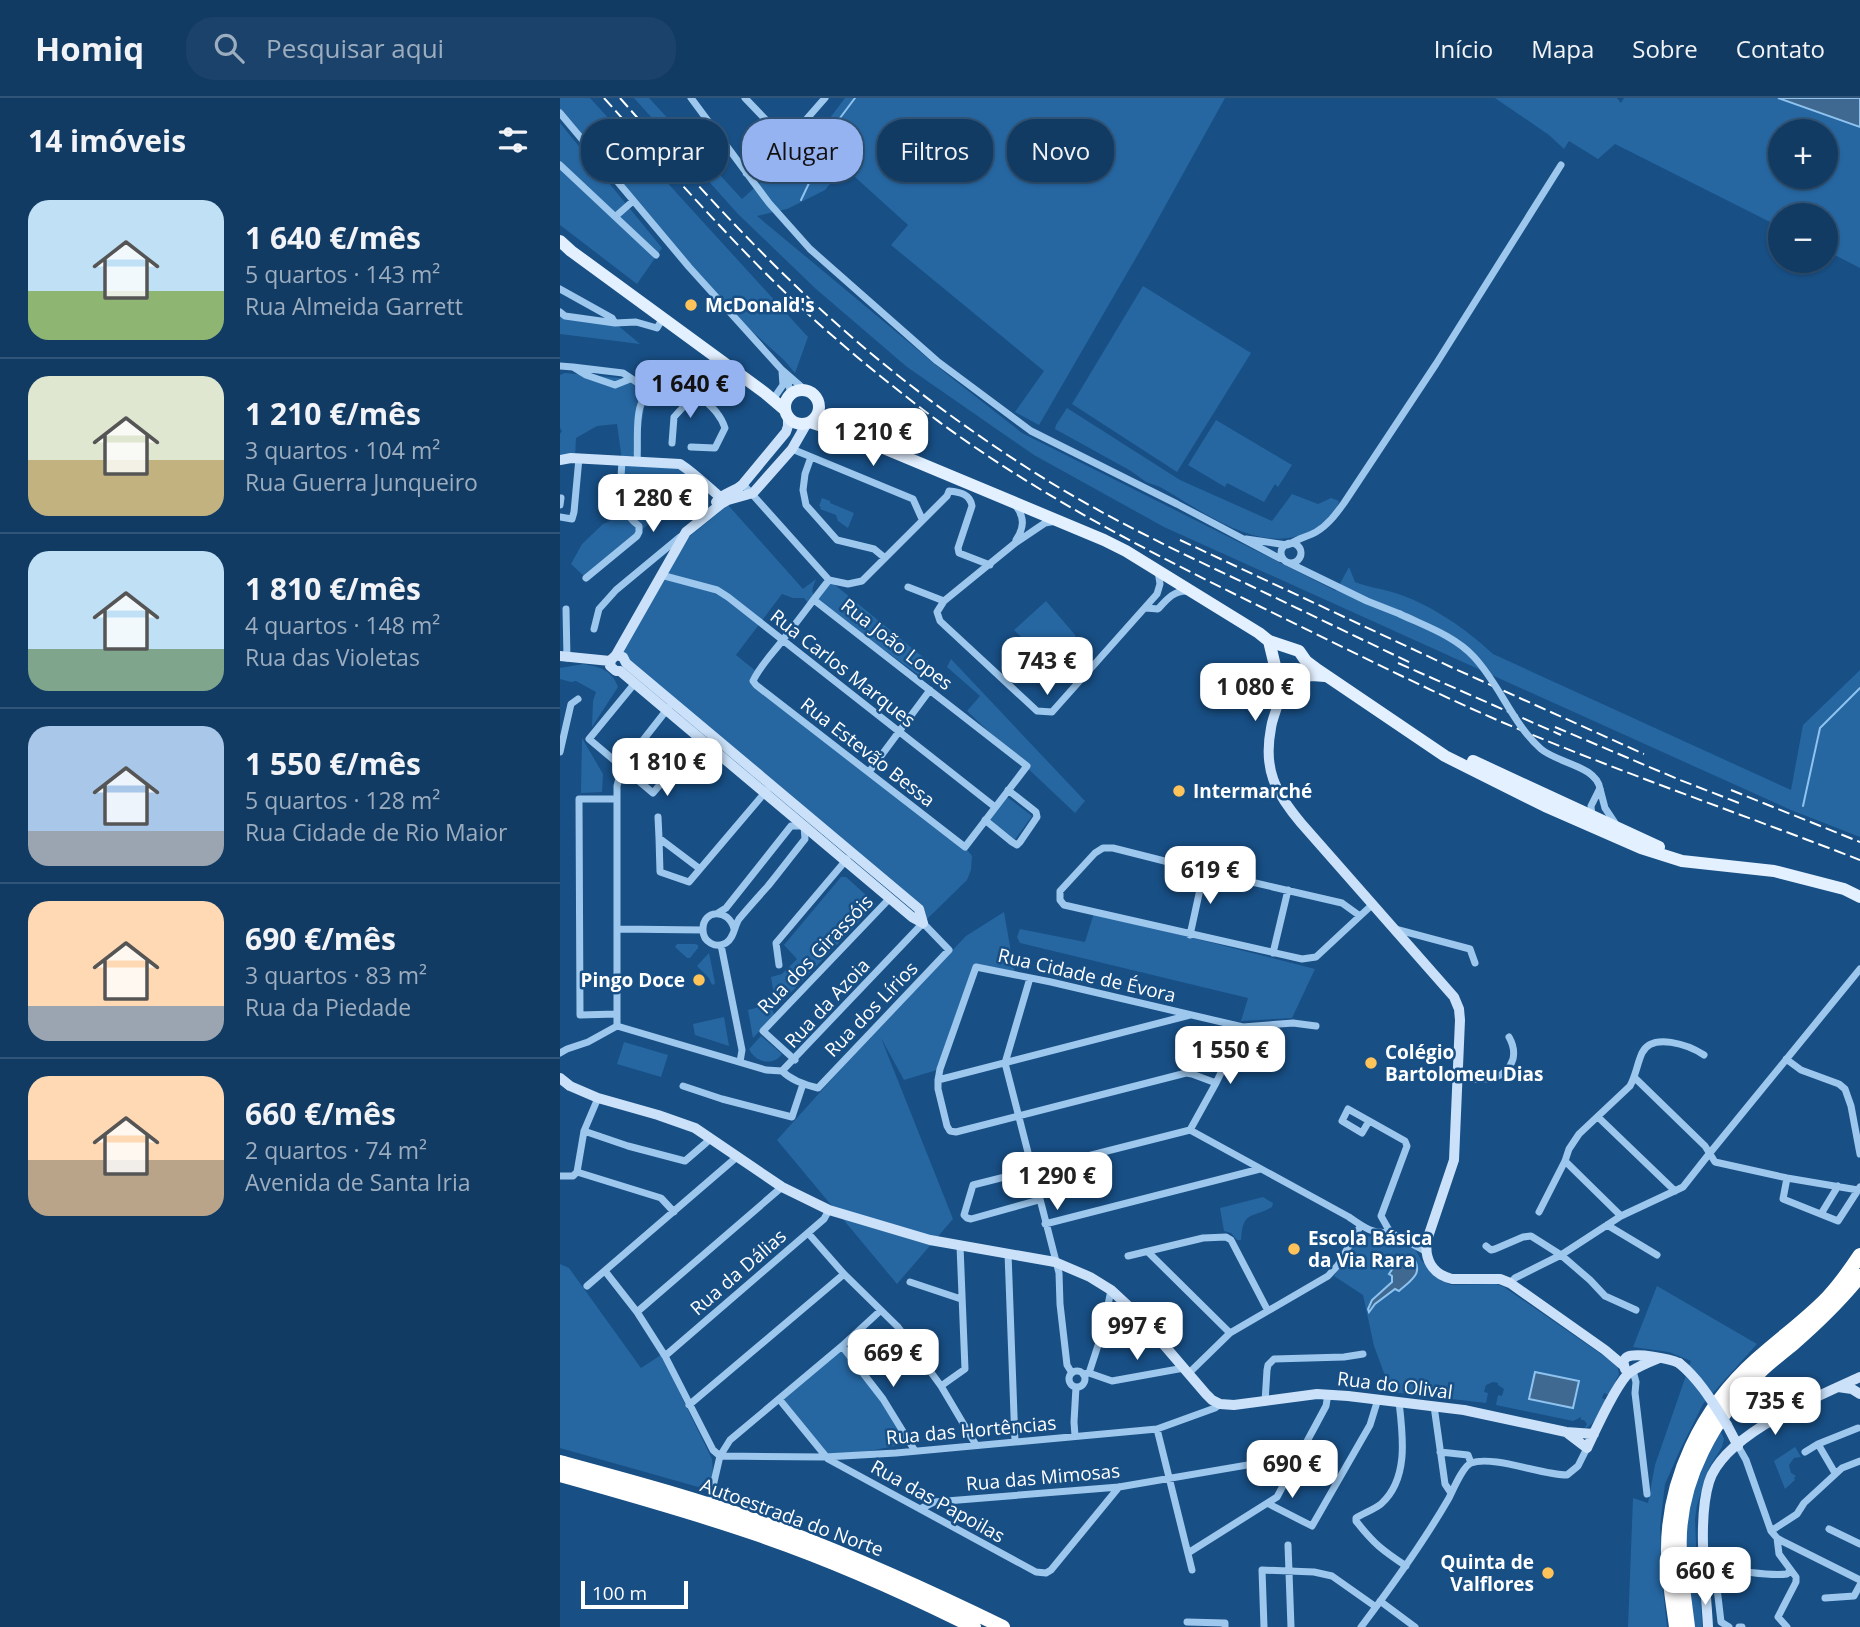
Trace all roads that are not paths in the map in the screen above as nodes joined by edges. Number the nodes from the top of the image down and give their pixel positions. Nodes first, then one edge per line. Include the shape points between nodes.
1 (691, 98) edge
2 (745, 98) edge
3 (825, 98) edge
4 (560, 113) edge
5 (765, 119) edge
6 (806, 119) edge
7 (560, 165) edge
8 (1561, 165) dead end
9 (742, 168) edge
10 (753, 182) edge
11 (634, 201) junction
12 (616, 216) junction
13 (560, 241) edge
14 (566, 250) edge
15 (656, 255) dead end
16 (560, 289) edge
17 (560, 312) edge
18 (664, 318) junction
19 (615, 323) junction
20 (560, 366) edge
21 (573, 368) junction
22 (782, 370) junction
23 (630, 379) junction
24 (647, 389) junction
25 (805, 390) junction
26 (696, 393) junction
27 (782, 401) junction
28 (811, 419) junction
29 (673, 443) dead end
30 (691, 447) dead end
31 (792, 449) junction
32 (811, 457) junction
33 (579, 458) junction
34 (560, 460) edge
35 (622, 460) junction
36 (637, 461) junction
37 (743, 484) junction
38 (753, 493) junction
39 (561, 498) edge
40 (718, 499) junction
41 (1014, 503) junction
42 (560, 505) edge
43 (560, 517) edge
44 (922, 519) junction
45 (1058, 521) junction
46 (686, 532) junction
47 (1307, 536) junction
48 (1242, 539) junction
49 (1014, 544) junction
50 (1289, 544) junction
51 (1299, 548) junction
52 (885, 558) junction
53 (1300, 558) junction
54 (1286, 561) junction
55 (990, 565) junction
56 (1157, 570) junction
57 (1312, 574) junction
58 (661, 575) junction
59 (586, 578) dead end
60 (830, 580) junction
61 (908, 587) dead end
62 (1191, 591) junction
63 (814, 600) junction
64 (944, 601) junction
65 (566, 608) dead end
66 (1146, 608) junction
67 (594, 629) dead end
68 (783, 641) junction
69 (1269, 641) junction
70 (1291, 649) junction
71 (562, 658) edge
72 (613, 658) junction
73 (1306, 661) junction
74 (623, 667) junction
75 (1277, 670) junction
76 (1299, 678) junction
77 (1330, 678) junction
78 (635, 683) junction
79 (930, 690) junction
80 (578, 699) dead end
81 (670, 706) junction
82 (1278, 706) junction
83 (899, 730) junction
84 (699, 737) junction
85 (560, 752) edge
86 (622, 767) junction
87 (869, 772) junction
88 (767, 789) junction
89 (1008, 790) junction
90 (1598, 796) junction
91 (616, 799) junction
92 (995, 807) junction
93 (1572, 812) junction
94 (1591, 816) junction
95 (658, 817) dead end
96 (985, 820) junction
97 (808, 822) junction
98 (1603, 832) junction
99 (1625, 832) junction
100 (659, 838) junction
101 (849, 857) junction
102 (1705, 863) junction
103 (700, 869) junction
104 (1204, 872) junction
105 (1288, 890) junction
106 (1860, 897) edge
107 (890, 898) junction
108 (1373, 904) junction
109 (718, 913) junction
110 (1360, 916) junction
111 (923, 923) junction
112 (618, 929) junction
113 (734, 929) junction
114 (702, 930) junction
115 (1190, 935) junction
116 (1423, 937) junction
117 (1409, 941) junction
118 (721, 945) junction
119 (1273, 953) junction
120 (1475, 963) dead end
121 (779, 965) dead end
122 (1860, 970) edge
123 (1030, 978) junction
124 (617, 1014) junction
125 (1191, 1015) junction
126 (617, 1026) junction
127 (1316, 1026) dead end
128 (1243, 1027) junction
129 (1509, 1037) dead end
130 (562, 1050) edge
131 (1704, 1055) dead end
132 (1786, 1059) junction
133 (795, 1060) junction
134 (740, 1062) junction
135 (1005, 1063) junction
136 (782, 1071) junction
137 (560, 1078) edge
138 (1634, 1078) junction
139 (1458, 1079) junction
140 (938, 1080) junction
141 (1216, 1083) junction
142 (803, 1084) junction
143 (683, 1086) dead end
144 (598, 1098) junction
145 (1018, 1115) junction
146 (1598, 1117) junction
147 (1369, 1121) dead end
148 (1190, 1130) junction
149 (584, 1131) junction
150 (710, 1138) junction
151 (1709, 1154) junction
152 (1860, 1154) edge
153 (738, 1156) junction
154 (1565, 1161) junction
155 (1261, 1168) junction
156 (1032, 1170) junction
157 (577, 1172) junction
158 (560, 1175) edge
159 (1787, 1178) junction
160 (1838, 1186) junction
161 (782, 1187) junction
162 (1859, 1188) edge
163 (1675, 1191) junction
164 (1040, 1200) junction
165 (829, 1210) junction
166 (674, 1212) junction
167 (1539, 1212) dead end
168 (1821, 1214) junction
169 (1622, 1216) junction
170 (1045, 1224) junction
171 (1361, 1225) junction
172 (1606, 1225) junction
173 (1390, 1232) junction
174 (808, 1233) junction
175 (960, 1246) junction
176 (1486, 1247) dead end
177 (1425, 1251) junction
178 (1148, 1252) junction
179 (1008, 1254) junction
180 (1561, 1255) junction
181 (1657, 1255) dead end
182 (1860, 1255) edge
183 (1128, 1256) dead end
184 (1055, 1262) junction
185 (605, 1271) junction
186 (844, 1275) junction
187 (1860, 1276) edge
188 (910, 1282) dead end
189 (1510, 1283) junction
190 (587, 1286) dead end
191 (1111, 1290) junction
192 (961, 1299) junction
193 (1636, 1310) dead end
194 (880, 1311) junction
195 (1268, 1311) junction
196 (637, 1312) junction
197 (1230, 1333) junction
198 (842, 1346) junction
199 (1363, 1354) dead end
200 (665, 1356) junction
201 (1630, 1365) junction
202 (1187, 1370) junction
203 (1072, 1373) junction
204 (1086, 1373) junction
205 (1860, 1378) edge
206 (1621, 1383) junction
207 (941, 1387) junction
208 (1076, 1387) junction
209 (1838, 1387) junction
210 (1860, 1388) edge
211 (1636, 1393) junction
212 (1328, 1394) junction
213 (1860, 1394) edge
214 (779, 1399) junction
215 (1378, 1399) junction
216 (1265, 1402) junction
217 (1399, 1402) junction
218 (1220, 1404) junction
219 (689, 1405) junction
220 (1433, 1406) junction
221 (1858, 1428) dead end
222 (1157, 1429) junction
223 (1566, 1432) junction
224 (1594, 1434) junction
225 (1075, 1436) junction
226 (1015, 1442) junction
227 (1818, 1444) junction
228 (976, 1445) junction
229 (1738, 1446) junction
230 (1587, 1448) junction
231 (915, 1451) junction
232 (1440, 1452) junction
233 (1805, 1452) dead end
234 (720, 1455) junction
235 (1300, 1456) junction
236 (825, 1457) junction
237 (560, 1462) edge
238 (1860, 1463) edge
239 (1469, 1465) junction
240 (1835, 1474) junction
241 (560, 1475) edge
242 (1170, 1478) junction
243 (1119, 1487) junction
244 (1451, 1493) junction
245 (1647, 1494) dead end
246 (712, 1495) dead end
247 (1269, 1504) junction
248 (920, 1509) junction
249 (1829, 1529) dead end
250 (1771, 1531) junction
251 (1777, 1538) junction
252 (1860, 1544) edge
253 (1288, 1545) dead end
254 (1188, 1553) junction
255 (1406, 1566) junction
256 (1192, 1570) dead end
257 (1790, 1570) junction
258 (1288, 1571) junction
259 (1859, 1579) edge
260 (1825, 1598) dead end
261 (1378, 1604) junction
262 (1187, 1622) dead end
263 (1225, 1625) edge
264 (1727, 1626) edge
265 (974, 1627) edge
266 (1003, 1627) edge
267 (1264, 1627) edge
268 (1291, 1627) edge
269 (1361, 1627) edge
270 (1415, 1627) edge
271 (1676, 1627) edge
272 (1688, 1627) edge
273 (1707, 1627) edge
274 (1787, 1627) edge

1 - 9 street
2 - 5 street
3 - 6 street
4 - 11 street
7 - 12 street
8 - 47 street via 1344,503 1330,521
10 - 48 street via 810,249 937,361 1031,431
11 - 12 street
11 - 22 street
12 - 15 street
13 - 14 main road
14 - 18 main road
16 - 19 street
17 - 19 street
18 - 19 street via 657,328
18 - 27 main road
20 - 21 street
21 - 23 street via 623,373
21 - 23 street via 615,385
22 - 25 street
22 - 27 street
22 - 27 street via 790,386
23 - 24 street
24 - 26 street via 663,375 673,375
24 - 36 street via 639,409
25 - 27 main road
25 - 28 main road via 817,398
26 - 29 street via 674,417
26 - 30 street via 721,415 725,428 715,448
27 - 28 main road via 797,423
27 - 37 street via 786,432
28 - 31 street
28 - 41 main road
31 - 32 street
31 - 38 street
32 - 44 street via 913,499
32 - 52 street via 803,490 806,505 837,540 874,549
33 - 34 street
33 - 35 street
33 - 43 street via 572,519
35 - 36 street
35 - 59 street via 622,508 639,532
36 - 40 street via 680,464
37 - 38 street
37 - 40 street
38 - 40 street
38 - 60 street
39 - 42 street
40 - 46 street
41 - 45 main road
41 - 49 street via 1023,520
44 - 52 street
44 - 55 street via 949,491 968,496 972,506 959,553
45 - 49 street via 1045,523
45 - 56 main road
46 - 58 street
46 - 67 street via 616,590 600,609
47 - 50 street
47 - 51 street
48 - 50 street
48 - 54 street
49 - 55 street
50 - 51 street
50 - 54 street via 1283,549
51 - 53 street
52 - 60 street via 862,581
53 - 54 street
53 - 57 street
54 - 57 street
55 - 64 street
56 - 62 main road
56 - 66 street via 1160,590
57 - 90 street, bridge via 1450,638 1474,657 1520,726 1543,751 1591,773 1599,783
58 - 68 street, Rua Carlos Marques via 717,590
58 - 72 street
60 - 63 street
61 - 64 street
62 - 66 street via 1171,595 1158,609
62 - 69 main road
63 - 68 street
63 - 79 street, Rua João Lopes
64 - 66 street via 937,612 940,621 1037,711 1052,712
65 - 71 street
68 - 83 street, Rua Carlos Marques
68 - 87 street, Rua Estevão Bessa via 752,681
69 - 70 main road
69 - 75 main road
70 - 73 main road via 1302,653
70 - 75 main road via 1280,653
71 - 72 street
72 - 74 street via 612,668
73 - 76 main road
73 - 77 main road
74 - 78 street
74 - 81 street
75 - 76 main road via 1289,680
75 - 82 street
76 - 77 main road
76 - 82 street
77 - 93 main road via 1445,756
78 - 81 street
78 - 86 street via 589,739
79 - 83 street
79 - 89 street, Rua João Lopes via 1027,766
80 - 85 street via 572,704
81 - 84 street
81 - 86 street
81 - 88 street
82 - 108 street via 1269,738 1274,785 1283,802
83 - 87 street
83 - 92 street, Rua Carlos Marques
84 - 86 street via 653,793
84 - 88 street
86 - 91 street
87 - 96 street, Rua Estevão Bessa via 965,846
88 - 97 street
88 - 103 street
89 - 92 street
89 - 96 street via 1036,812 1020,842 1012,842
90 - 93 street
90 - 94 street via 1597,811
90 - 99 street
91 - 112 street
91 - 124 street via 579,802 580,1015
92 - 96 street
93 - 94 main road
93 - 98 main road
94 - 98 street
94 - 99 main road
95 - 100 street
97 - 101 street
97 - 109 street via 792,826
97 - 113 street via 805,839
98 - 102 main road via 1662,856
99 - 102 main road
100 - 103 street
100 - 103 street via 660,872 689,882
101 - 107 street
101 - 111 street via 919,909
101 - 121 street via 776,943
102 - 106 main road via 1774,871
104 - 105 street
104 - 115 street
104 - 115 street via 1103,848 1060,891 1063,905
105 - 110 street via 1342,903
105 - 119 street
107 - 111 street
107 - 133 street, Rua dos Girassóis via 763,1031
108 - 110 street
108 - 117 street
109 - 113 street via 731,920
109 - 114 street via 705,921
110 - 119 street via 1316,957 1303,960
111 - 133 street, Rua da Azoia
111 - 142 street, Rua dos Lírios via 949,950 818,1088
112 - 114 street
112 - 124 street
113 - 118 street via 729,941
114 - 118 street via 707,940
115 - 119 street
116 - 117 street
116 - 117 street via 1419,944
116 - 120 street via 1470,949
117 - 139 street via 1454,997 1460,1020
118 - 134 street via 742,1050
122 - 132 street
123 - 125 street, Rua Cidade de Évora
123 - 135 street
123 - 140 street, Rua Cidade de Évora via 976,967
124 - 126 street
125 - 128 street, Rua Cidade de Évora
125 - 135 street
126 - 130 street
126 - 134 street, Rua da Azoia
127 - 128 street, Rua Cidade de Évora
128 - 141 street
129 - 139 street via 1514,1056 1500,1076
131 - 138 street via 1679,1043 1650,1044 1642,1051
132 - 151 street
132 - 152 street via 1845,1089
133 - 136 street, Rua da Azoia
134 - 136 street, Rua da Azoia
135 - 140 street
135 - 145 street
136 - 142 street
137 - 144 street
138 - 146 street
138 - 151 street
139 - 177 street via 1454,1160
140 - 145 street via 950,1131
141 - 145 street via 1186,1073
141 - 148 street
142 - 143 street via 792,1117
144 - 149 street
144 - 150 street via 676,1120
145 - 156 street
146 - 154 street via 1579,1134
146 - 163 street
147 - 173 street via 1408,1143 1382,1209
148 - 155 street
148 - 156 street
149 - 150 street via 685,1161
149 - 157 street
150 - 153 street
151 - 159 street via 1715,1163
151 - 163 street via 1684,1187
153 - 161 street
153 - 166 street
154 - 167 street
154 - 169 street
155 - 170 street
155 - 171 street
156 - 164 street
156 - 164 street via 973,1185 964,1215 971,1219
157 - 158 street
157 - 166 street via 661,1198
159 - 160 street
159 - 168 street via 1783,1199
160 - 162 street
160 - 168 street
161 - 165 street
161 - 196 street
162 - 168 street via 1838,1221
163 - 169 street
164 - 170 street
165 - 174 street, Rua da Dálias
165 - 175 street
166 - 185 street
169 - 172 street
170 - 184 street
171 - 173 street
171 - 195 street via 1328,1276
172 - 180 street
172 - 181 street
173 - 177 street
174 - 186 street
174 - 200 street, Rua da Dálias
175 - 179 street
175 - 192 street
176 - 180 street via 1491,1250 1531,1236
177 - 189 street via 1429,1263 1444,1277
178 - 183 street
178 - 195 street via 1226,1237
178 - 197 street
179 - 184 street
179 - 226 street
180 - 189 street
180 - 193 street via 1605,1296
182 - 271 highway via 1827,1299 1732,1383 1695,1440 1670,1524 1669,1569
184 - 191 street
184 - 203 street via 1066,1365
185 - 190 street
185 - 196 street
186 - 194 street
186 - 219 street
187 - 272 highway via 1822,1318 1743,1389 1701,1454 1688,1490 1680,1538
188 - 192 street
189 - 201 street
191 - 202 street
191 - 204 street via 1103,1330
192 - 207 street via 965,1369
194 - 198 street
194 - 207 street via 898,1327
195 - 197 street
196 - 200 street
197 - 202 street
198 - 214 street
198 - 231 street
199 - 216 street via 1274,1359 1267,1370
200 - 219 street
201 - 206 street
201 - 211 street
201 - 229 street, bridge via 1660,1358 1679,1363 1702,1388
202 - 204 street via 1112,1381
202 - 218 street
203 - 204 street
203 - 208 street via 1069,1380
204 - 208 street via 1083,1384
205 - 209 street
205 - 210 street
206 - 211 street
206 - 224 street
207 - 228 street
208 - 225 street
209 - 213 street
209 - 229 street via 1775,1419
211 - 245 street
212 - 215 street, Rua do Olival
212 - 216 street, Rua do Olival
212 - 235 street
214 - 234 street via 730,1440
214 - 236 street
215 - 217 street, Rua do Olival
215 - 247 street via 1370,1425 1312,1526
216 - 218 street, Rua do Olival
217 - 220 street, Rua do Olival
217 - 255 street via 1402,1451 1397,1483 1383,1503 1356,1521 1372,1542
218 - 222 street, Rua das Hortências
219 - 234 street
220 - 223 street, Rua do Olival
220 - 232 street
221 - 227 street
222 - 225 street, Rua das Hortências
222 - 242 street
223 - 224 street, Rua do Olival
223 - 230 street, Rua do Olival
224 - 230 street
225 - 226 street, Rua das Hortências
226 - 228 street, Rua das Hortências
227 - 233 street
227 - 240 street
228 - 231 street, Rua das Hortências
229 - 250 street
229 - 273 street via 1719,1464 1707,1489 1703,1522
230 - 239 street via 1567,1475 1492,1462
231 - 236 street, Rua das Hortências
232 - 239 street via 1468,1455
232 - 244 street
234 - 236 street, Rua das Hortências
234 - 246 street
235 - 242 street, Rua das Mimosas
235 - 247 street via 1278,1497
236 - 248 street, Rua das Papoilas
237 - 266 highway, Autoestrada do Norte via 767,1524 900,1578
238 - 240 street
239 - 244 street
240 - 250 street via 1797,1514
241 - 265 highway, Autoestrada do Norte via 761,1535 893,1588
242 - 243 street, Rua das Mimosas
242 - 254 street
243 - 248 street, Rua das Mimosas via 934,1502
243 - 248 street, Rua das Papoilas via 1046,1573 1036,1572
244 - 255 street
247 - 254 street
249 - 252 street
250 - 251 street
251 - 257 street via 1779,1554
251 - 259 street
253 - 258 street
254 - 256 street
255 - 261 street
257 - 264 street via 1779,1575 1715,1571 1721,1622
257 - 274 street via 1796,1582 1777,1618
258 - 261 street via 1332,1576
258 - 267 street via 1262,1570
258 - 268 street
259 - 260 street via 1854,1596
261 - 269 street
261 - 270 street
262 - 263 street

